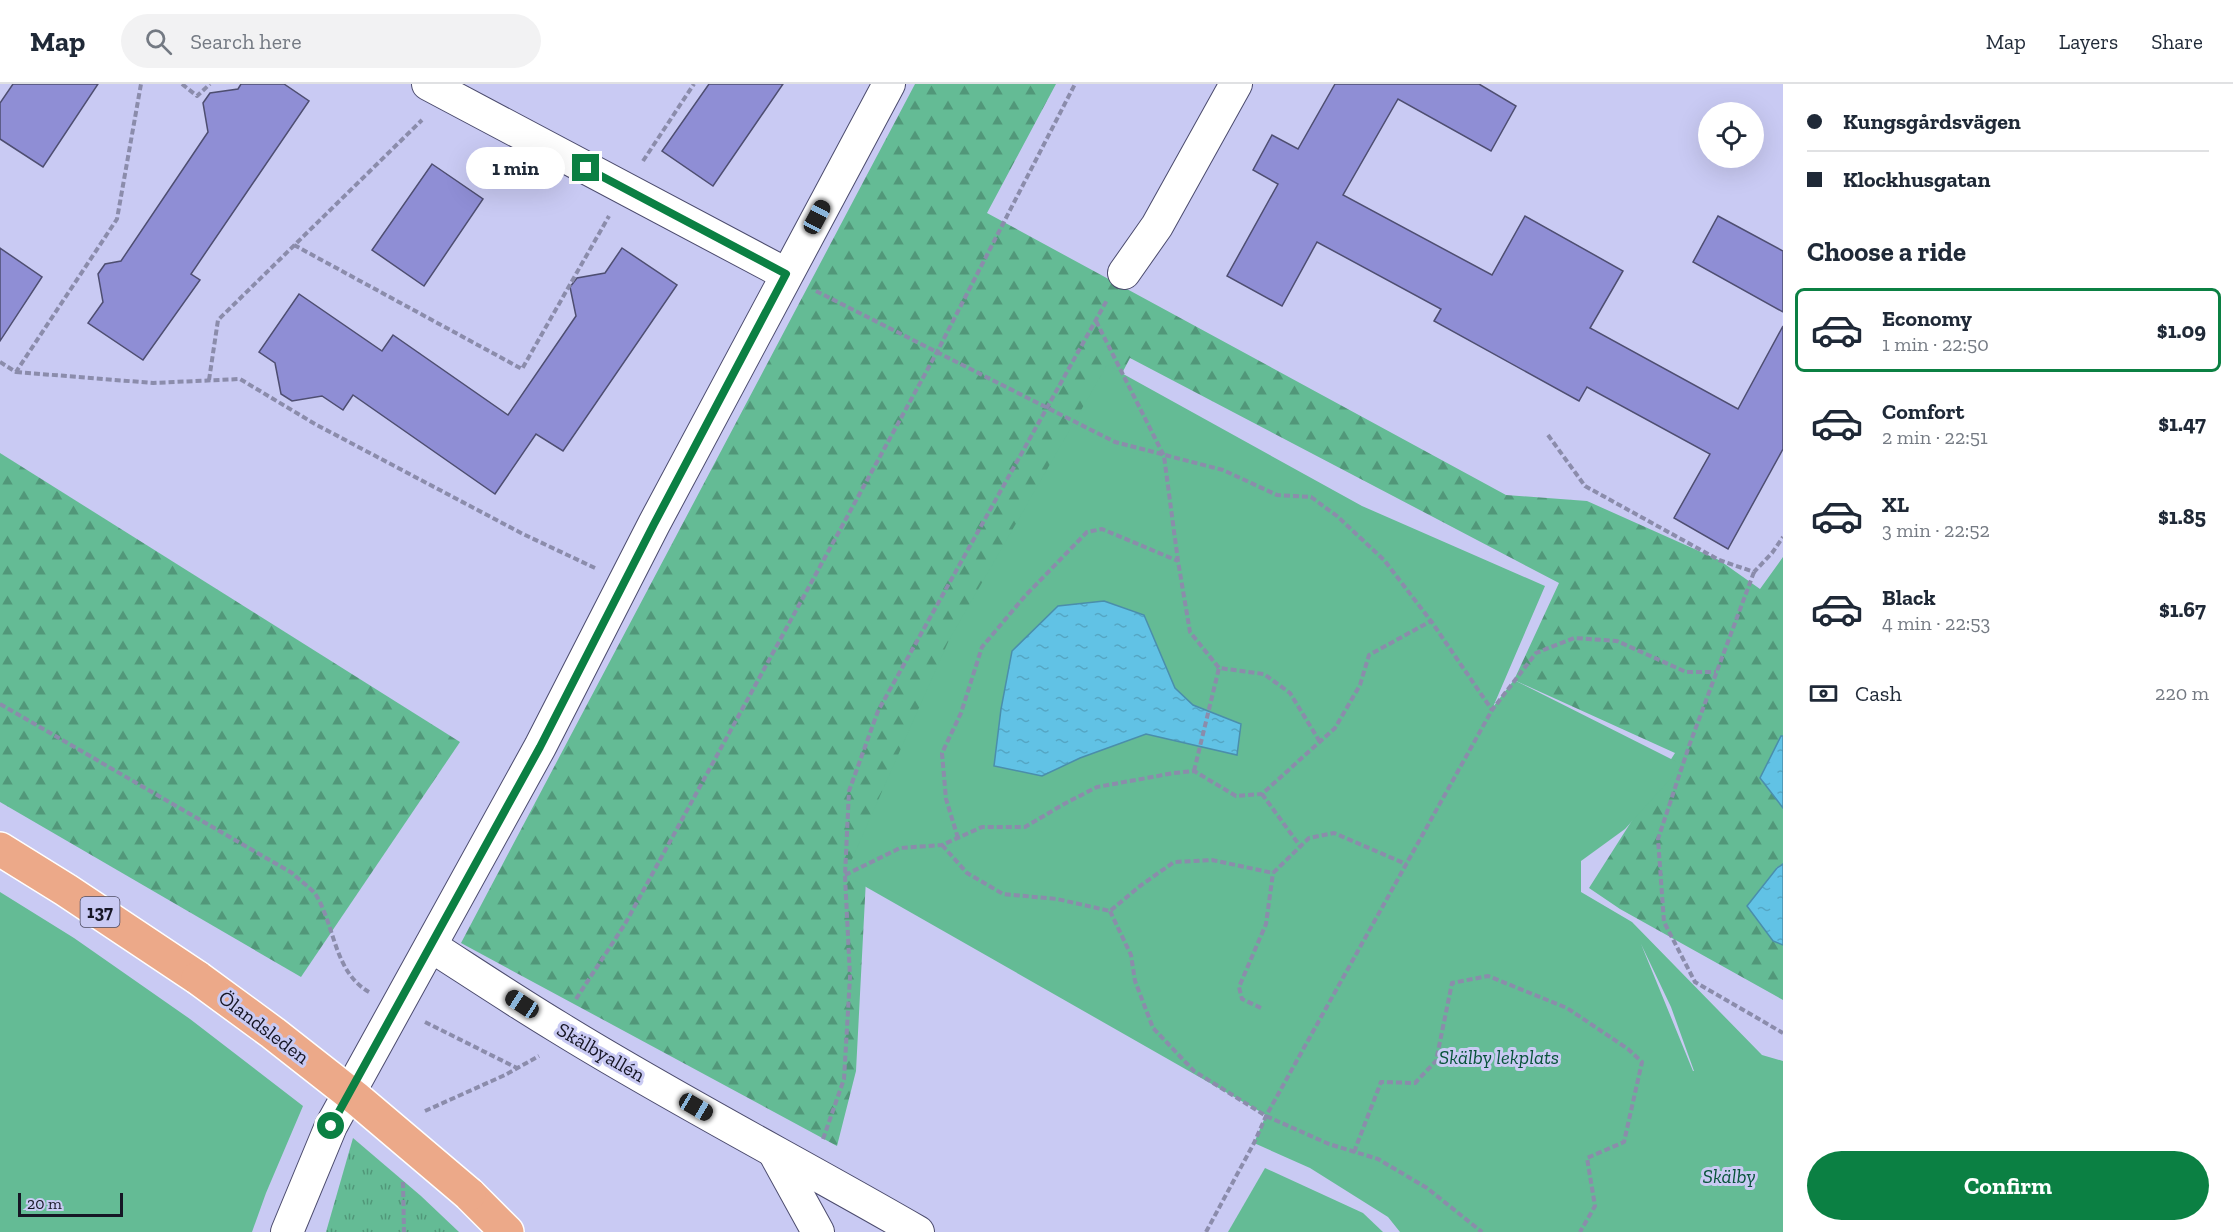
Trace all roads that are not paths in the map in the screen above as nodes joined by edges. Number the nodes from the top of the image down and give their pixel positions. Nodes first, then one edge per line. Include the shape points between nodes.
1 (889, 84) edge
2 (1236, 84) edge
3 (438, 89) edge
4 (1124, 273) road end
5 (786, 274) junction
6 (0, 849) edge
7 (431, 946) junction
8 (774, 1152) junction
9 (287, 1232) edge
10 (507, 1232) edge
11 (818, 1232) edge
12 (918, 1232) edge

1 - 5 street
2 - 4 street via 1156,226
3 - 5 street
5 - 7 street via 540,747
6 - 10 main road, Ölandsleden / 137, bridge via 198,978 273,1033 469,1194
7 - 8 street, Skälbyallén via 559,1028
7 - 9 street via 331,1126
8 - 11 street
8 - 12 street, Skälbyallén

